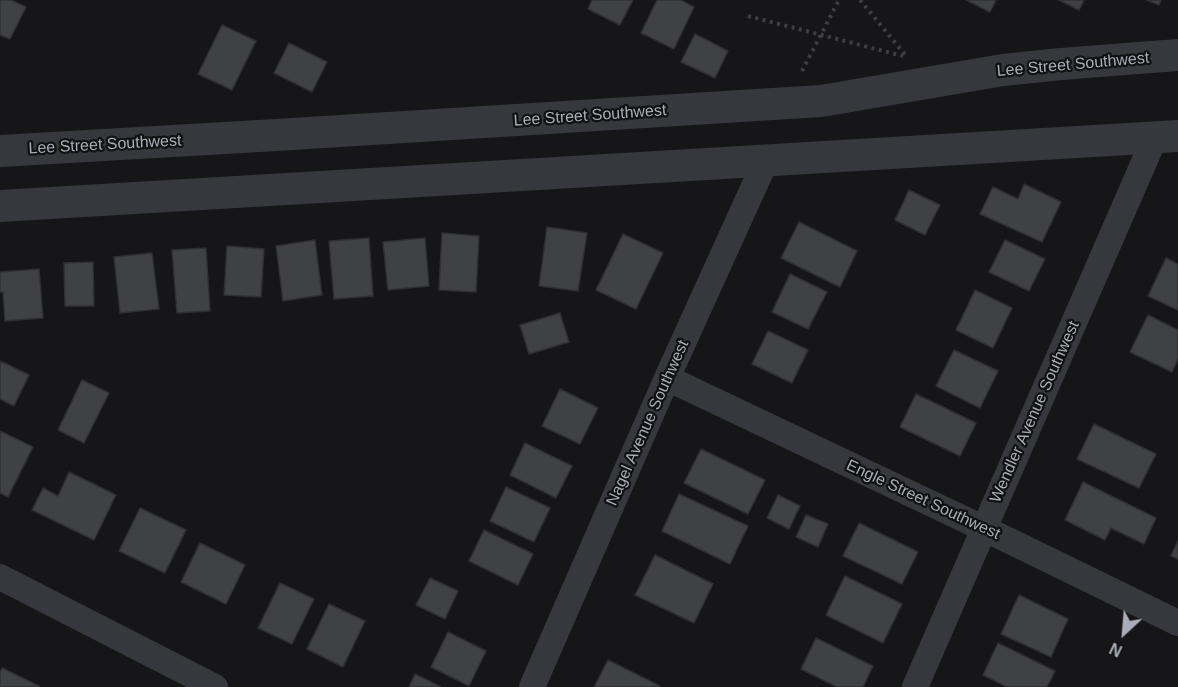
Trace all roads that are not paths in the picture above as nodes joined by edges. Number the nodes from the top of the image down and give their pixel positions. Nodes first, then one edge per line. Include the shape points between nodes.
1 (1178, 55) edge
2 (1167, 136) edge
3 (0, 151) edge
4 (766, 160) junction
5 (0, 206) edge
6 (667, 378) junction
7 (984, 529) junction
8 (0, 577) edge
9 (1178, 623) edge
10 (215, 687) edge
11 (532, 687) edge
12 (915, 687) edge

1 - 3 street, Lee Street Southwest via 1004,70 821,101
2 - 4 street
2 - 7 street, Wendler Avenue Southwest
4 - 5 street
4 - 6 street, Nagel Avenue Southwest
6 - 7 street, Engle Street Southwest
6 - 11 street, Nagel Avenue Southwest
7 - 9 street, Engle Street Southwest
7 - 12 street, Wendler Avenue Southwest
8 - 10 street

